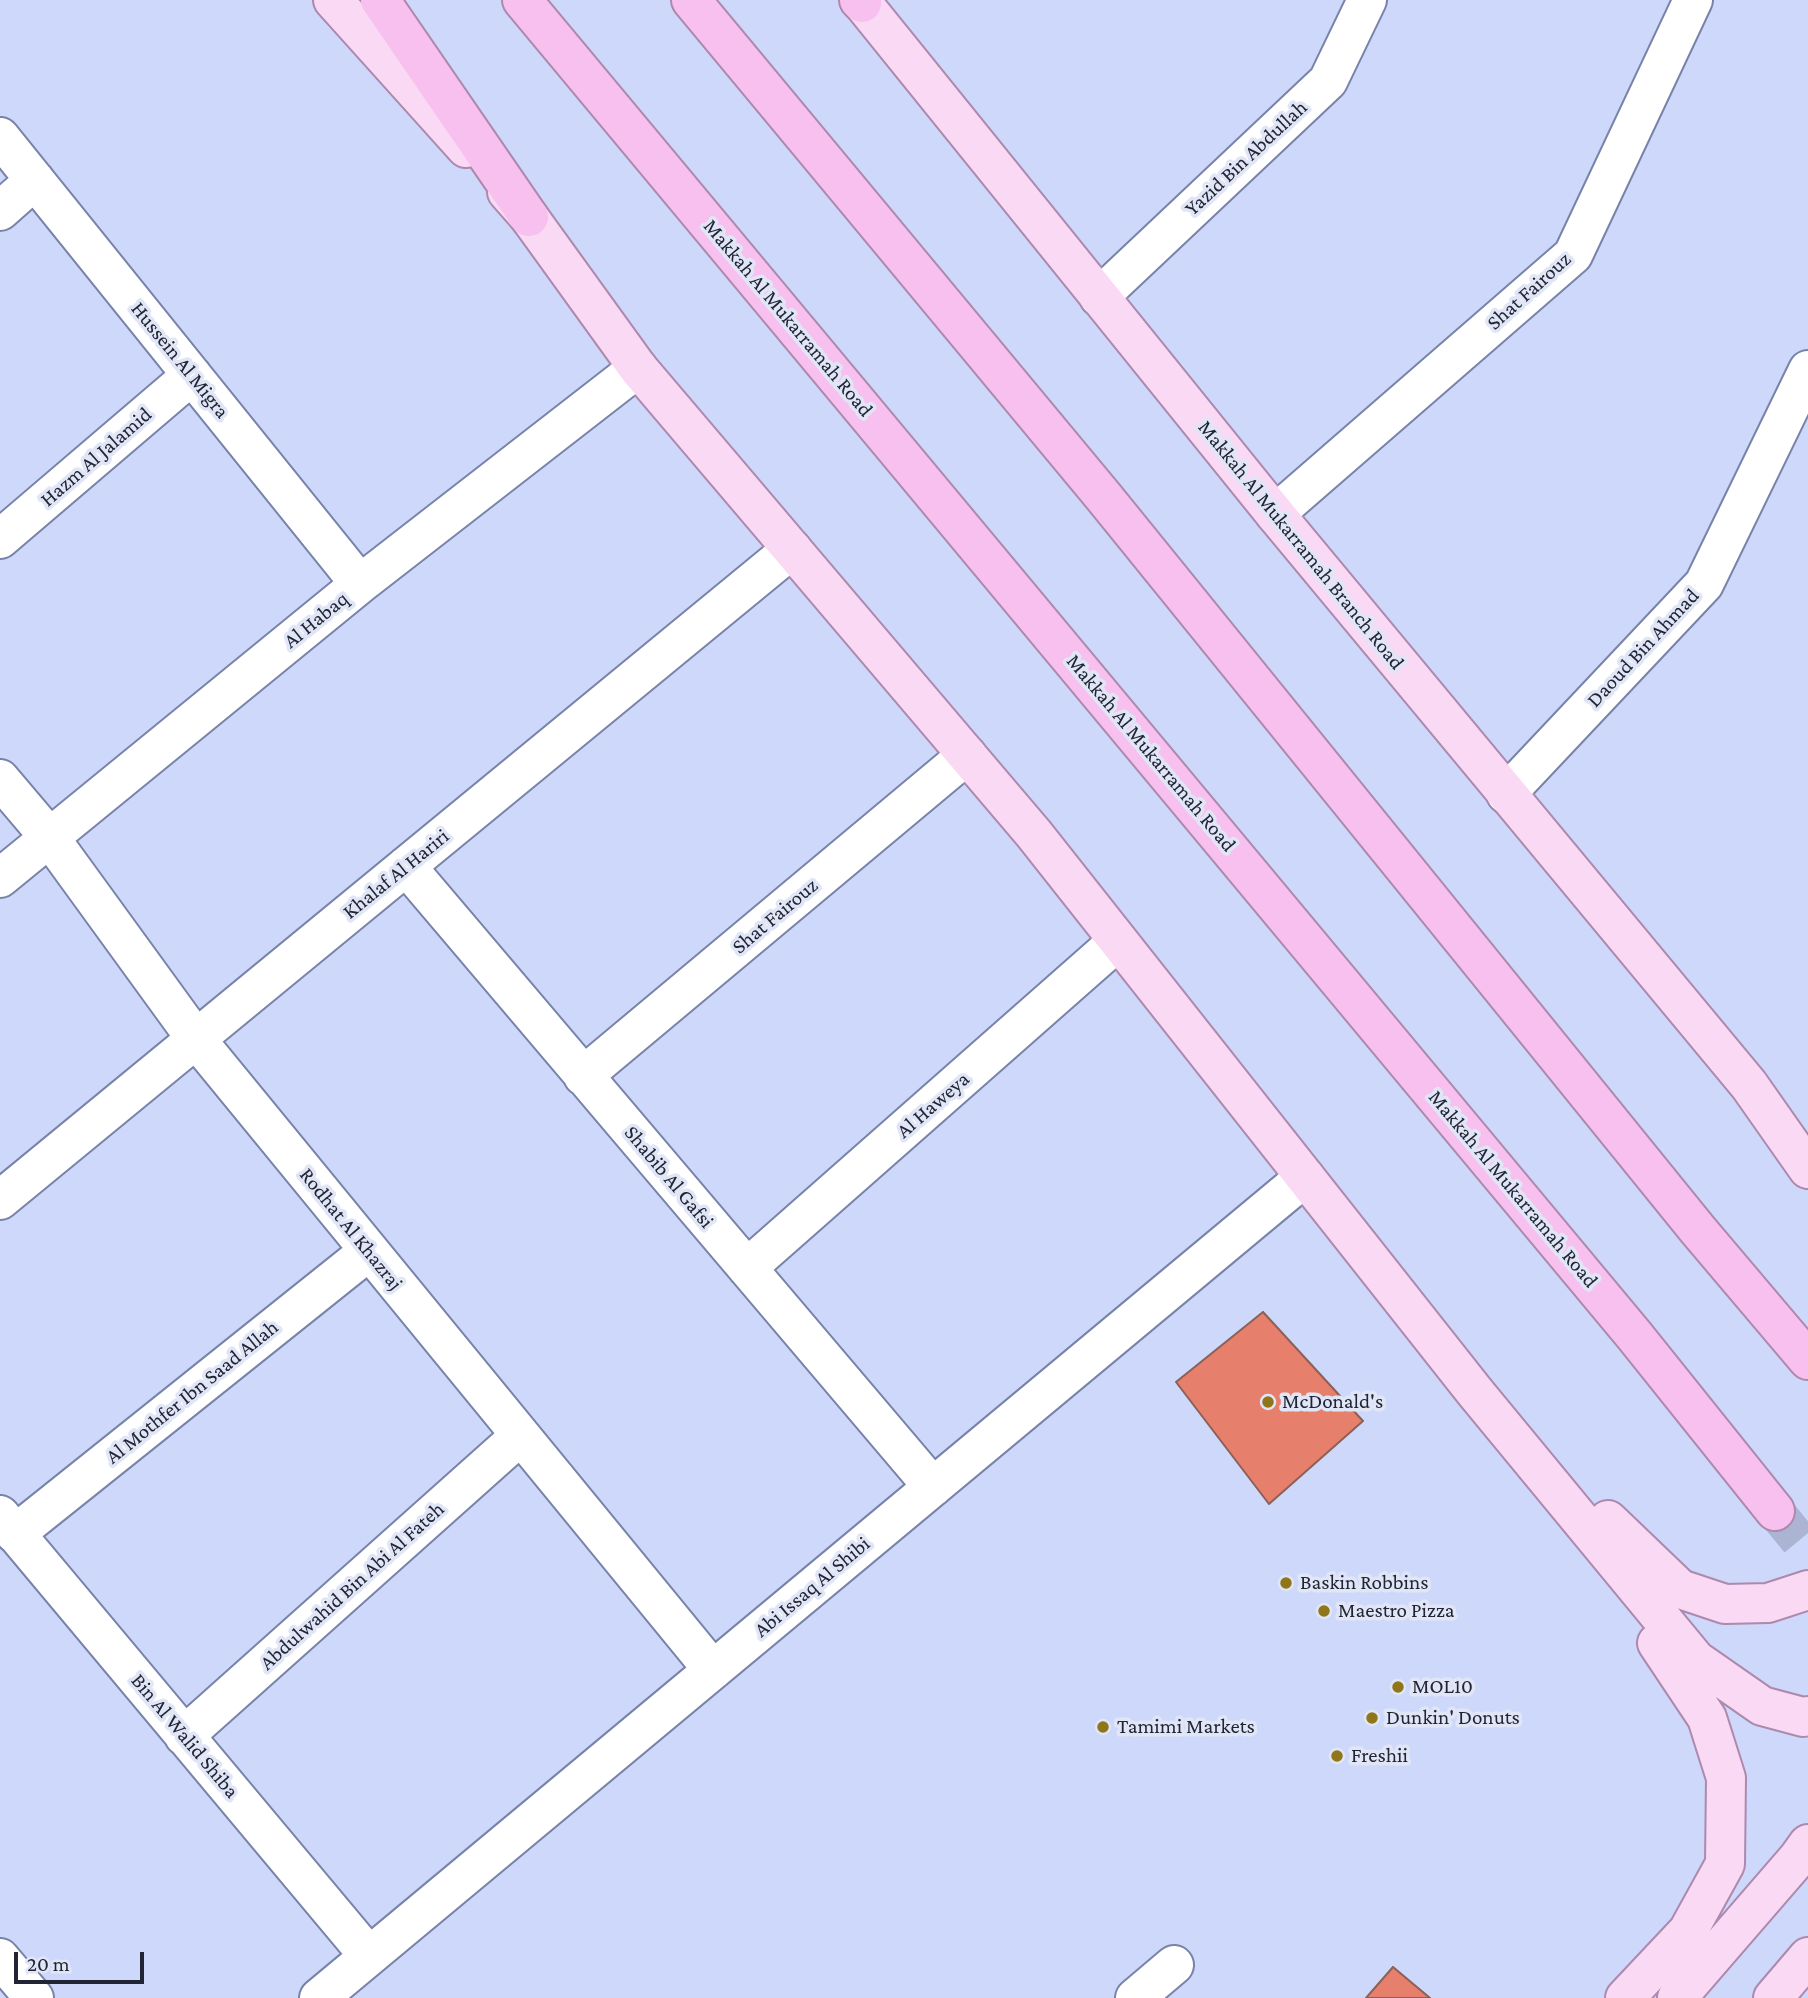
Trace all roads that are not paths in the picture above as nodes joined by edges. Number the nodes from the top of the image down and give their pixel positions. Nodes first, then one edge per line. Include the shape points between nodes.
1 (333, 0) edge
2 (380, 0) edge
3 (522, 0) edge
4 (691, 0) edge
5 (1367, 0) edge
6 (1693, 0) edge
7 (860, 1) edge
8 (0, 137) edge
9 (35, 180) junction
10 (0, 211) edge
11 (529, 217) junction
12 (1099, 297) junction
13 (638, 368) junction
14 (1808, 370) edge
15 (192, 375) junction
16 (1275, 514) junction
17 (0, 539) edge
18 (792, 549) junction
19 (360, 584) junction
20 (967, 755) junction
21 (0, 779) edge
22 (1506, 794) junction
23 (50, 838) junction
24 (406, 866) junction
25 (0, 878) edge
26 (1118, 941) junction
27 (196, 1039) junction
28 (583, 1076) junction
29 (1749, 1085) junction
30 (1808, 1134) edge
31 (1808, 1145) edge
32 (1808, 1169) edge
33 (1306, 1177) junction
34 (0, 1200) edge
35 (369, 1251) junction
36 (747, 1268) junction
37 (1808, 1360) edge
38 (1475, 1392) junction
39 (520, 1436) junction
40 (933, 1487) junction
41 (1775, 1511) tunnel mouth
42 (8, 1525) edge
43 (1808, 1590) edge
44 (713, 1670) junction
45 (1808, 1716) edge
46 (184, 1735) junction
47 (1808, 1844) edge
48 (369, 1956) junction
49 (1808, 1957) edge
50 (0, 1958) edge
51 (1174, 1965) dead end
52 (34, 1998) edge
53 (319, 1998) edge
54 (1135, 1998) edge
55 (1625, 1998) edge
56 (1677, 1998) edge
57 (1773, 1998) edge

1 - 11 main road
2 - 11 highway
3 - 41 highway, Makkah Al Mukarramah Road
4 - 37 highway via 1103,496
5 - 12 street, Yazid Bin Abdullah via 1328,81
6 - 16 street, Shat Fairouz via 1573,255
7 - 12 main road, Makkah Al Mukarramah Branch Road
8 - 9 street, Hussein Al Migra
9 - 10 street
9 - 15 street, Hussein Al Migra
11 - 13 main road
12 - 16 main road, Makkah Al Mukarramah Branch Road
13 - 18 main road
13 - 19 street, Al Habaq
14 - 22 street, Daoud Bin Ahmad via 1704,584
15 - 17 street, Hazm Al Jalamid
15 - 19 street, Hussein Al Migra
16 - 22 main road, Makkah Al Mukarramah Branch Road
18 - 20 main road
18 - 24 street, Khalaf Al Hariri
19 - 23 street, Al Habaq
20 - 26 main road
20 - 28 street, Shat Fairouz
21 - 23 street, Rodhat Al Khazraj
22 - 29 main road, Makkah Al Mukarramah Branch Road
23 - 25 street, Al Habaq
23 - 27 street, Rodhat Al Khazraj
24 - 27 street, Khalaf Al Hariri
24 - 28 street, Shabib Al Gafsi
26 - 33 main road
26 - 36 street, Al Haweya
27 - 34 street, Khalaf Al Hariri
27 - 35 street, Rodhat Al Khazraj
28 - 36 street, Shabib Al Gafsi
29 - 30 main road
29 - 31 main road
29 - 32 main road
33 - 38 main road
33 - 40 street, Abi Issaq Al Shibi
35 - 39 street, Rodhat Al Khazraj
35 - 42 street, Al Mothfer Ibn Saad Allah
36 - 40 street, Shabib Al Gafsi
38 - 43 main road via 1680,1589 1725,1604 1768,1603
38 - 45 main road via 1696,1660 1762,1706
38 - 55 main road via 1678,1673 1707,1718 1726,1778 1725,1864 1688,1931
39 - 44 street, Rodhat Al Khazraj
39 - 46 street, Abdulwahid Bin Abi Al Fateh
40 - 44 street, Abi Issaq Al Shibi
42 - 46 street, Bin Al Walid Shiba
44 - 48 street, Abi Issaq Al Shibi
46 - 48 street, Bin Al Walid Shiba
47 - 56 main road
48 - 53 street, Abi Issaq Al Shibi
49 - 57 main road
50 - 52 street
51 - 54 street

